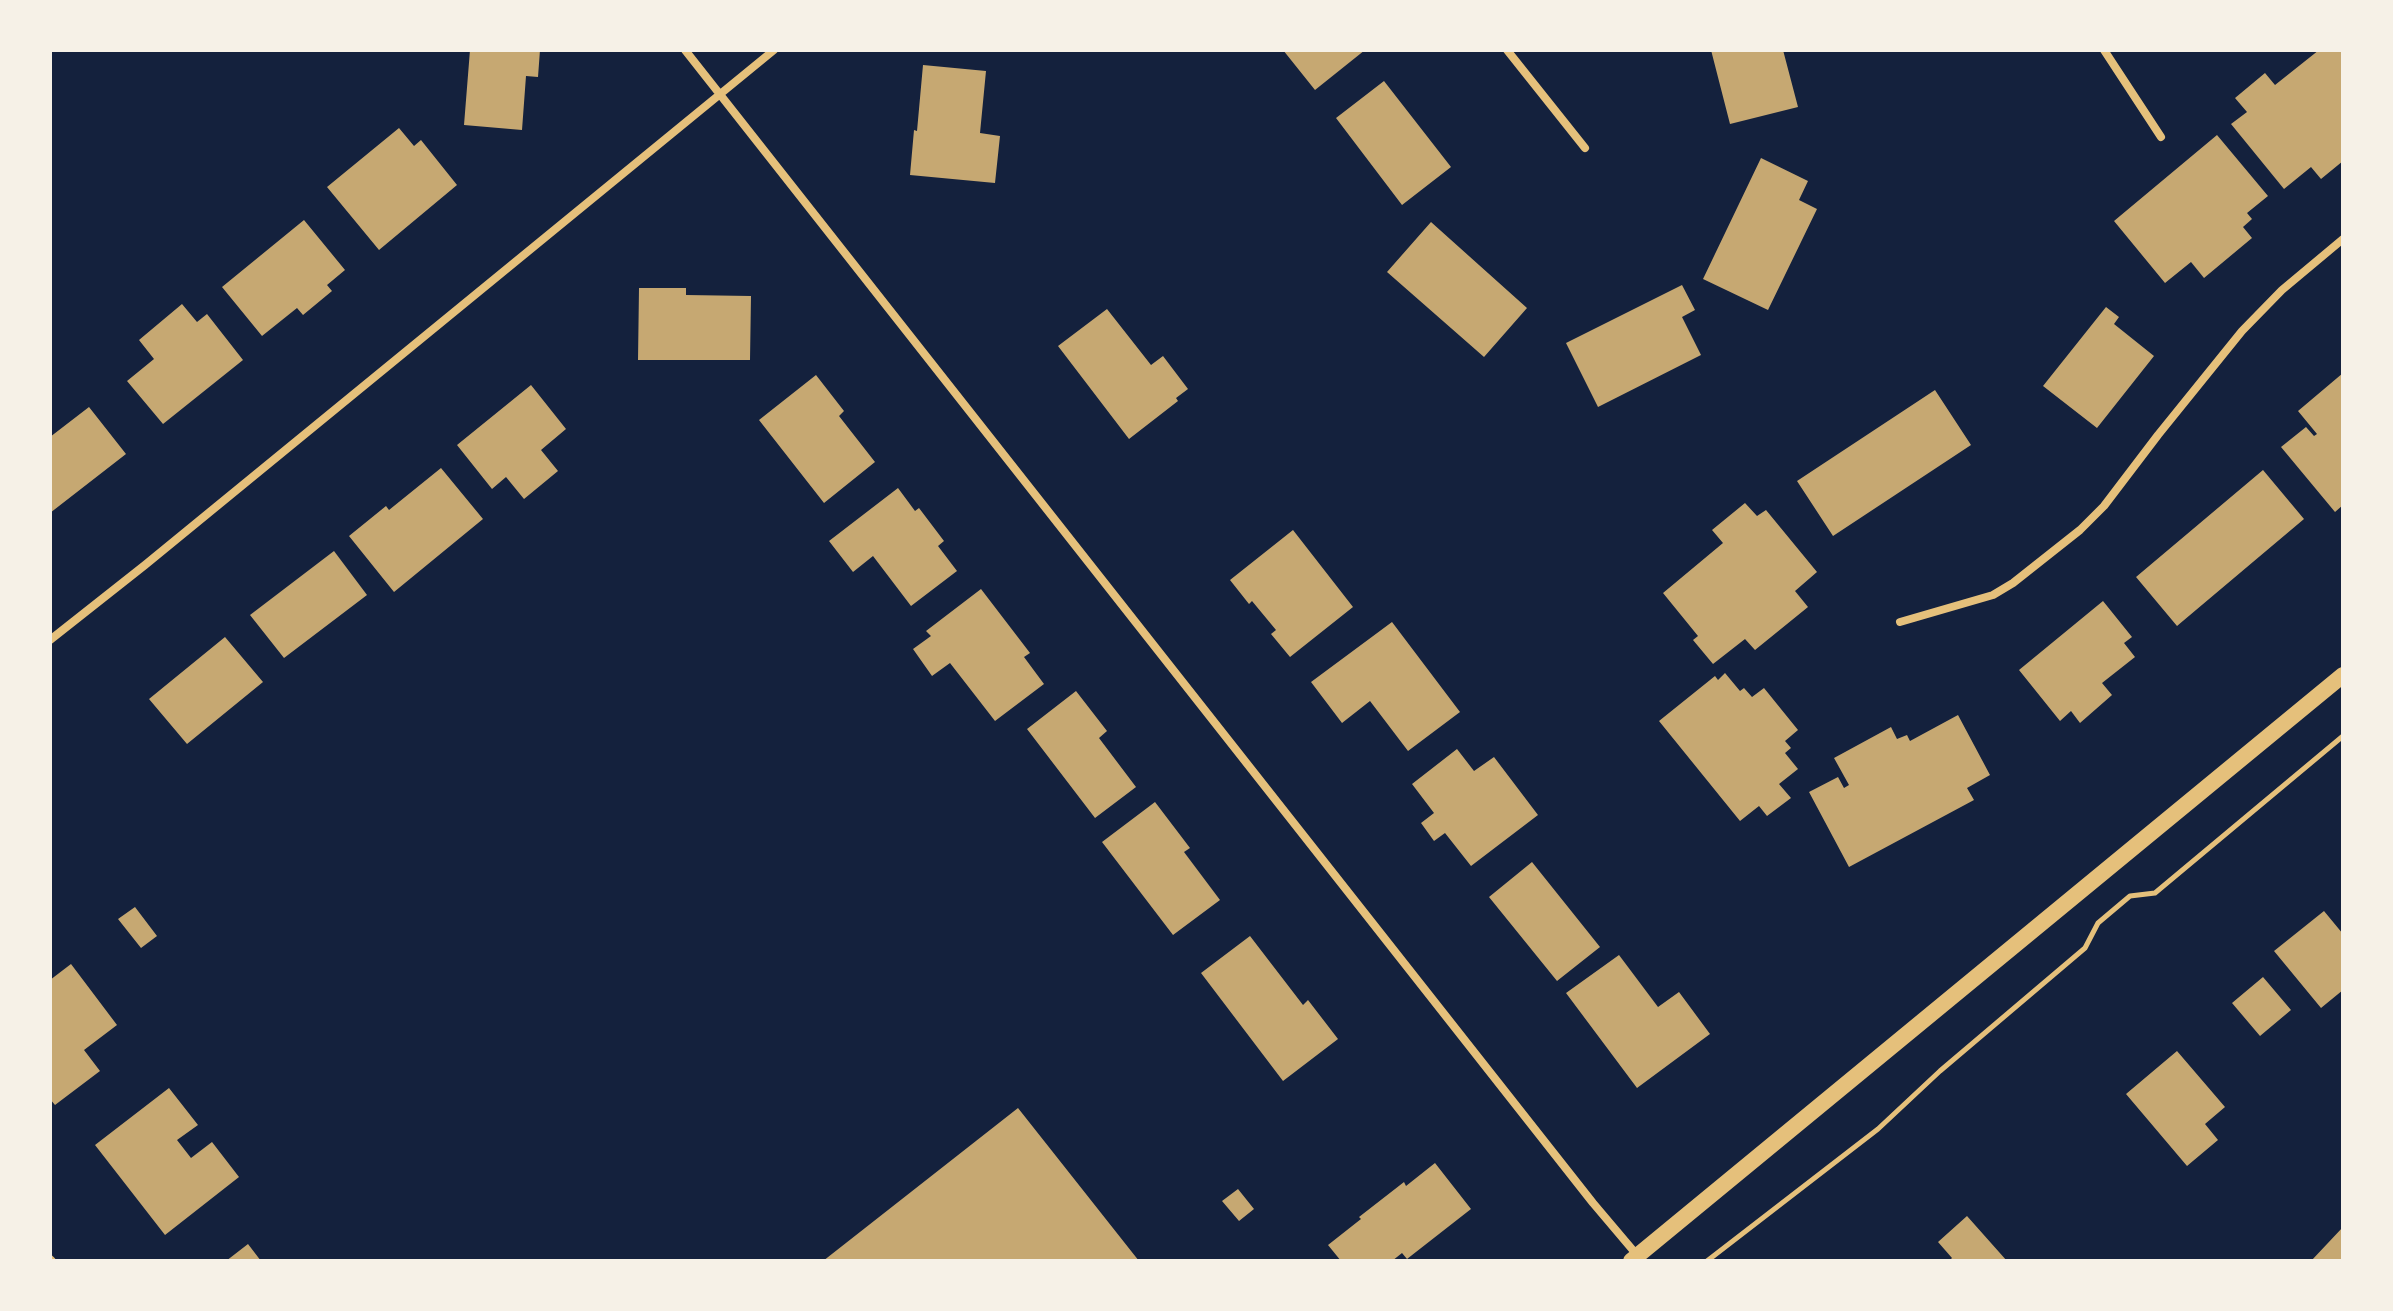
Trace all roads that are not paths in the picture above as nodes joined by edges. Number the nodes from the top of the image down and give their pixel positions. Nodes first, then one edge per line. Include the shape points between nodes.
1 (685, 50) edge
2 (774, 50) edge
3 (1507, 50) edge
4 (2104, 50) edge
5 (720, 94) junction
6 (2161, 137) dead end
7 (1585, 148) dead end
8 (2343, 239) edge
9 (1900, 622) dead end
10 (50, 640) edge
11 (2343, 675) edge
12 (1635, 1258) edge

1 - 5 street
2 - 5 street
3 - 7 street
4 - 6 street
5 - 10 street
5 - 12 street
8 - 9 street via 2242,331 2080,530 1993,595
11 - 12 main road

